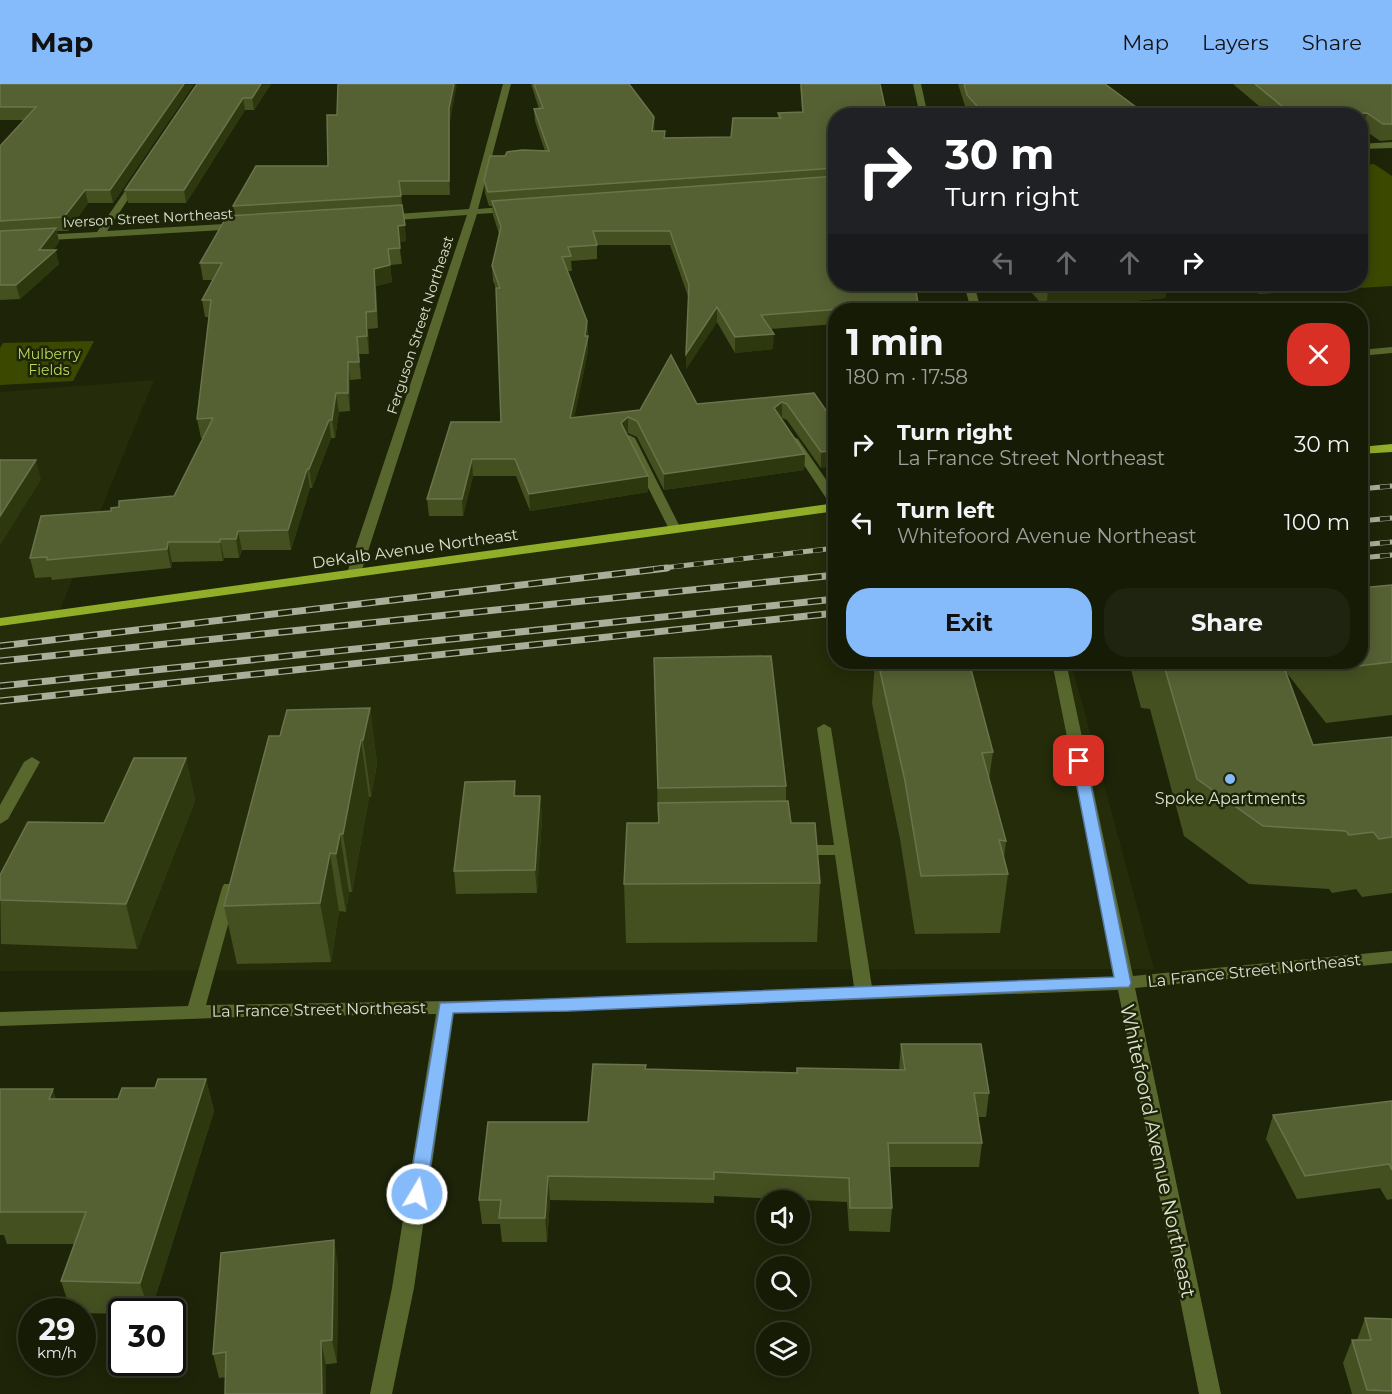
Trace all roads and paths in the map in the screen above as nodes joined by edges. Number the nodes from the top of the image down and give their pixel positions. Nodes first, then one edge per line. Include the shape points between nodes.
1 (507, 84) edge
2 (917, 84) edge
3 (922, 108) edge
4 (1392, 145) edge
5 (1368, 146) edge
6 (144, 169) edge
7 (520, 209) edge
8 (473, 212) junction
9 (370, 218) edge
10 (253, 225) edge
11 (100, 234) junction
12 (0, 240) edge
13 (1392, 350) edge
14 (1368, 352) edge
15 (787, 432) edge
16 (629, 438) edge
17 (1392, 448) edge
18 (1368, 450) edge
19 (828, 493) edge
20 (828, 506) edge
21 (675, 529) junction
22 (354, 573) junction
23 (0, 622) edge
24 (1060, 669) edge
25 (824, 728) dead end
26 (32, 762) dead end
27 (0, 819) edge
28 (843, 850) junction
29 (783, 851) edge
30 (234, 875) edge
31 (1392, 957) edge
32 (1123, 983) junction
33 (864, 993) junction
34 (446, 1007) junction
35 (195, 1012) junction
36 (0, 1018) edge
37 (381, 1394) edge
38 (1210, 1394) edge

1 - 8 street, Ferguson Street Northeast
2 - 3 street
4 - 5 street
6 - 11 street
7 - 8 street
8 - 9 street
8 - 22 street, Ferguson Street Northeast
10 - 11 street, Iverson Street Northeast
11 - 12 street, Iverson Street Northeast
13 - 14 street
15 - 19 street
16 - 21 street
17 - 18 main road
20 - 21 main road, DeKalb Avenue Northeast
21 - 22 main road, DeKalb Avenue Northeast
22 - 23 main road, DeKalb Avenue Northeast
24 - 32 street, Whitefoord Avenue Northeast
25 - 28 street
26 - 27 street
28 - 29 street
28 - 33 street
30 - 35 street
31 - 32 street, La France Street Northeast
32 - 33 street, La France Street Northeast
32 - 38 street, Whitefoord Avenue Northeast
33 - 34 street, La France Street Northeast
34 - 35 street, La France Street Northeast
34 - 37 street via 403,1288
35 - 36 street, La France Street Northeast

